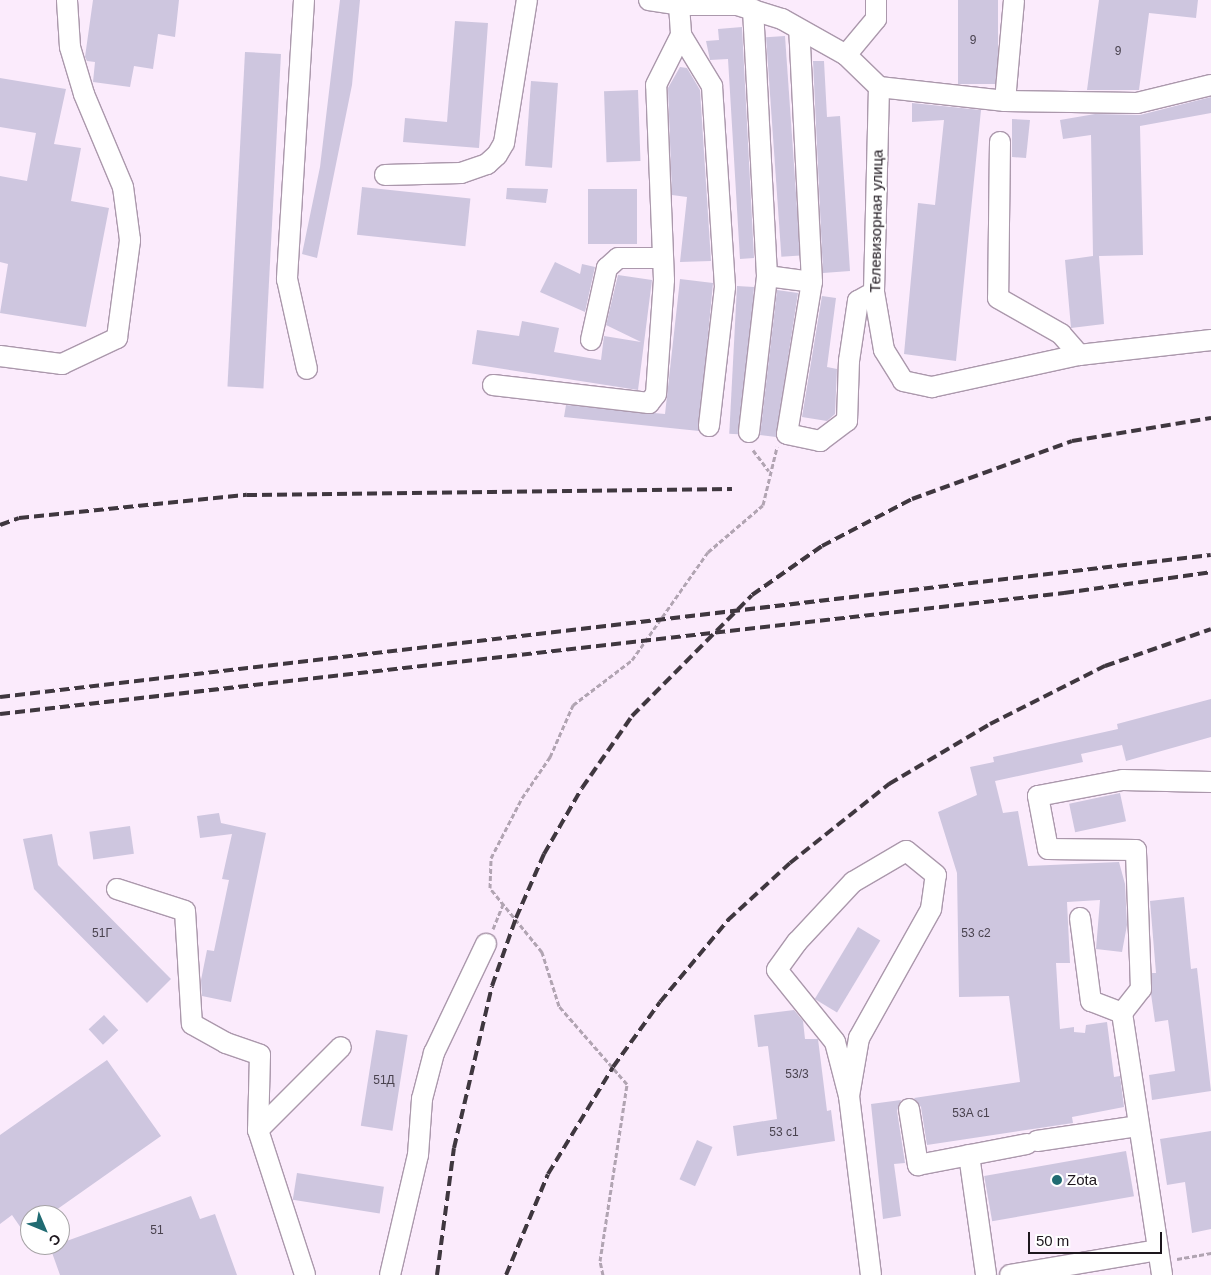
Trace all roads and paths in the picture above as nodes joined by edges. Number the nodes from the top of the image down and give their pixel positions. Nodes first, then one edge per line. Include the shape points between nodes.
1 (67, 0) edge
2 (304, 0) edge
3 (527, 0) edge
4 (649, 0) edge
5 (876, 0) edge
6 (1014, 0) edge
7 (744, 4) edge
8 (679, 5) junction
9 (799, 29) junction
10 (682, 35) junction
11 (846, 56) junction
12 (1211, 85) edge
13 (879, 87) junction
14 (1005, 101) junction
15 (1000, 142) dead end
16 (385, 175) dead end
17 (661, 258) junction
18 (767, 276) junction
19 (812, 282) junction
20 (874, 292) junction
21 (591, 340) dead end
22 (1211, 340) edge
23 (1079, 355) junction
24 (0, 356) edge
25 (308, 369) dead end
26 (493, 385) dead end
27 (709, 426) dead end
28 (749, 432) joint
29 (787, 434) junction
30 (769, 472) junction
31 (1211, 782) edge
32 (117, 889) dead end
33 (503, 904) junction
34 (1080, 918) dead end
35 (486, 944) joint
36 (1122, 1013) junction
37 (341, 1047) dead end
38 (849, 1096) junction
39 (909, 1108) dead end
40 (1139, 1126) junction
41 (258, 1130) junction
42 (969, 1155) junction
43 (1158, 1250) junction
44 (305, 1275) edge
45 (390, 1275) edge
46 (603, 1275) edge
47 (871, 1275) edge
48 (986, 1275) edge
49 (1010, 1275) edge
50 (1162, 1275) edge

1 - 24 lane via 70,47 84,94 123,187 130,240 117,338 62,364
2 - 25 lane via 287,279
3 - 16 lane via 504,142 497,155 487,164 461,173
4 - 8 lane
5 - 11 lane via 876,19
6 - 14 lane
7 - 8 lane
7 - 9 lane
7 - 18 lane
8 - 10 lane
9 - 11 lane
9 - 19 lane
10 - 17 lane via 656,85
10 - 27 lane via 712,86 716,135 725,286
11 - 13 lane
12 - 14 lane via 1137,102
13 - 14 lane
13 - 20 lane, Телевизорная улица
15 - 23 lane via 998,298 1061,334
17 - 21 lane via 618,258 607,268
17 - 26 lane via 664,280 656,394 649,403
18 - 19 lane
18 - 28 lane
19 - 29 lane
20 - 23 lane, Телевизорная улица via 884,350 903,381 932,387
20 - 29 lane via 858,301 849,361 847,421 820,441
22 - 23 lane, Телевизорная улица
28 - 30 path via 753,450
29 - 30 path via 773,451
30 - 33 path via 763,505 708,552 632,660 573,705 550,758 522,798 491,858 490,888
31 - 36 lane via 1123,780 1038,796 1048,848 1136,850 1140,989
32 - 41 lane via 185,910 192,1024 226,1043 260,1055
33 - 35 path
33 - 46 path via 542,952 559,1006 627,1084 600,1260
34 - 36 lane via 1091,1001
35 - 45 lane via 434,1053 422,1099 416,1165
36 - 40 lane
37 - 41 lane
38 - 38 lane via 859,1038 931,909 936,875 906,851 853,882 797,942 778,970 835,1042
38 - 47 lane
39 - 42 lane via 918,1165
40 - 42 lane
40 - 43 lane
41 - 44 lane
42 - 48 lane
43 - 49 lane
43 - 50 lane

